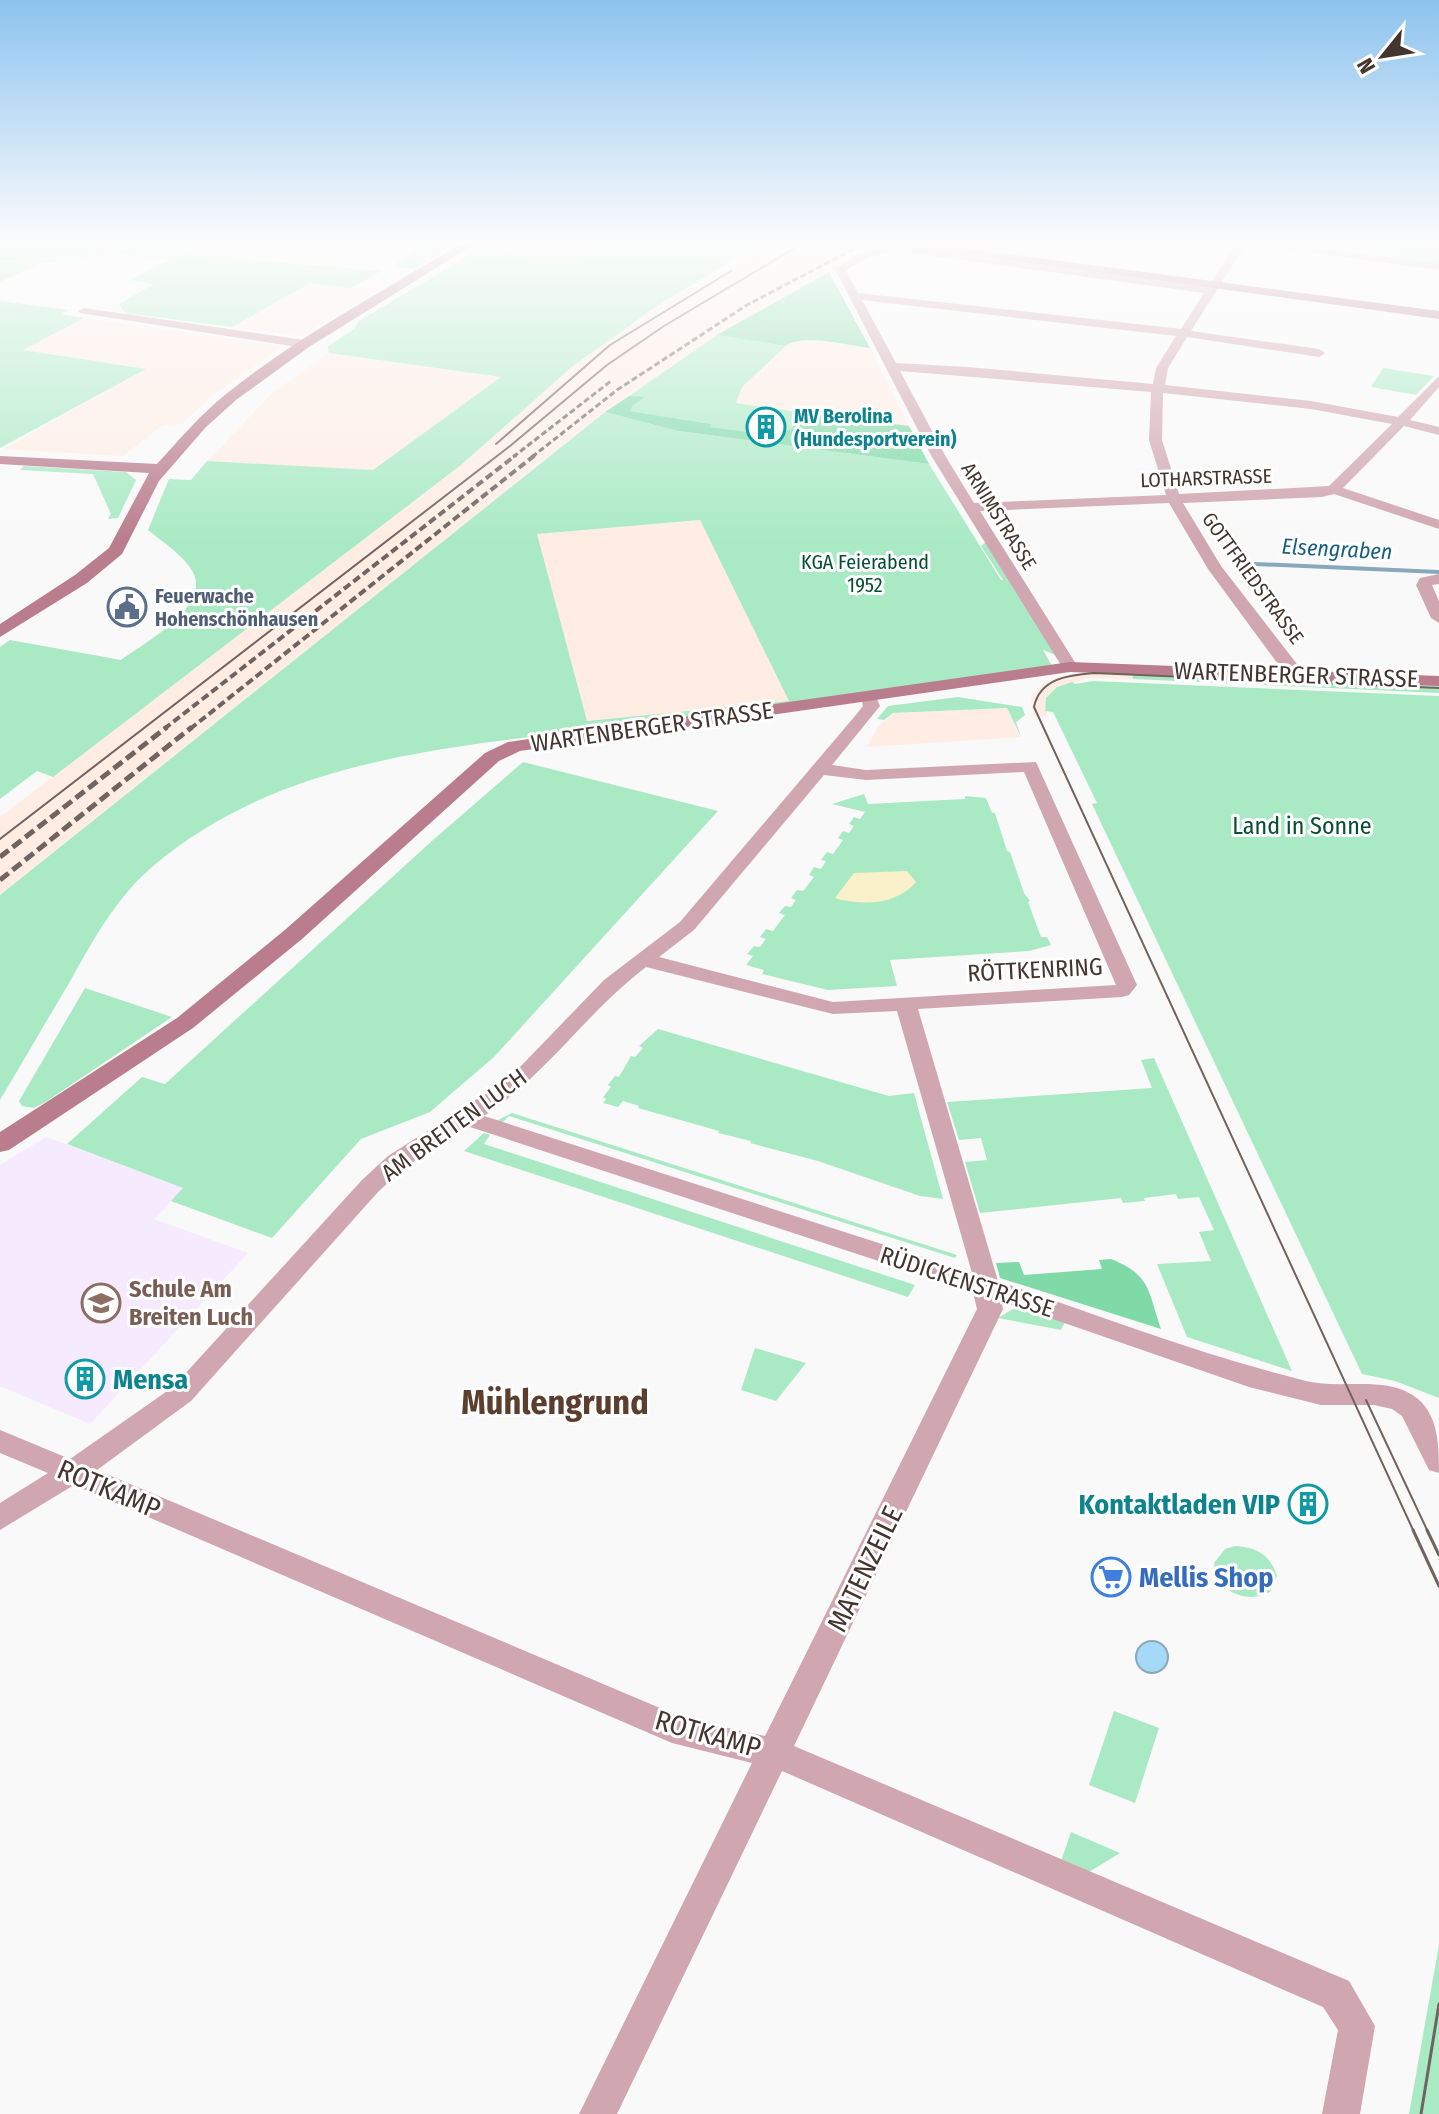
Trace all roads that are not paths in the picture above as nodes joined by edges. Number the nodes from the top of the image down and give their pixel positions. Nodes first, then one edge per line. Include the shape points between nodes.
1 (304, 344) edge
2 (880, 344) edge
3 (1176, 344) edge
4 (1255, 344) edge
5 (1319, 353) dead end
6 (892, 367) junction
7 (1439, 380) edge
8 (1156, 388) junction
9 (1402, 421) junction
10 (1439, 431) edge
11 (0, 460) edge
12 (159, 469) junction
13 (1334, 489) junction
14 (1172, 499) junction
15 (969, 507) junction
16 (1439, 525) edge
17 (1439, 579) edge
18 (1439, 618) edge
19 (0, 632) edge
20 (1070, 667) junction
21 (1295, 675) junction
22 (1439, 681) edge
23 (869, 698) junction
24 (821, 769) junction
25 (644, 960) junction
26 (906, 1004) junction
27 (467, 1116) junction
28 (0, 1144) edge
29 (984, 1286) junction
30 (0, 1441) edge
31 (1439, 1462) edge
32 (71, 1473) junction
33 (0, 1518) edge
34 (775, 1753) junction
35 (598, 2114) edge
36 (1341, 2114) edge

1 - 12 main road via 221,405
2 - 6 street, ARNIMSTRASSE
3 - 8 street, GOTTFRIEDSTRASSE
4 - 5 street
6 - 8 street
6 - 15 street, ARNIMSTRASSE
7 - 9 street
8 - 9 street
8 - 14 street, GOTTFRIEDSTRASSE via 1156,451
9 - 10 street
9 - 13 street
11 - 12 main road
12 - 19 main road via 116,551
13 - 14 street, LOTHARSTRASSE
13 - 16 street, LOTHARSTRASSE
14 - 15 street, LOTHARSTRASSE
14 - 21 street, GOTTFRIEDSTRASSE via 1209,560
15 - 20 street, ARNIMSTRASSE
17 - 18 street via 1424,585
20 - 21 main road, WARTENBERGER STRASSE
20 - 23 main road, WARTENBERGER STRASSE
21 - 22 main road, WARTENBERGER STRASSE
23 - 24 street, AM BREITEN LUCH via 871,707
23 - 28 main road, WARTENBERGER STRASSE via 501,752 185,1023
24 - 25 street, AM BREITEN LUCH via 703,911
24 - 26 street, RÖTTKENRING via 866,775 1030,766 1127,985 1122,991
25 - 26 street, RÖTTKENRING via 833,1008
25 - 27 street, AM BREITEN LUCH via 611,984 530,1070
26 - 29 street, MATENZEILE via 986,1277
27 - 29 street, RÜDICKENSTRASSE
27 - 32 street, AM BREITEN LUCH via 396,1162 370,1186 182,1394
29 - 31 street, RÜDICKENSTRASSE via 1302,1392 1399,1400 1412,1409
29 - 34 street, MATENZEILE via 990,1309 985,1321
30 - 32 street, ROTKAMP
32 - 33 street, AM BREITEN LUCH
32 - 34 street, ROTKAMP via 683,1733
34 - 35 street, MATENZEILE
34 - 36 street, ROTKAMP via 1336,1994 1357,2026

